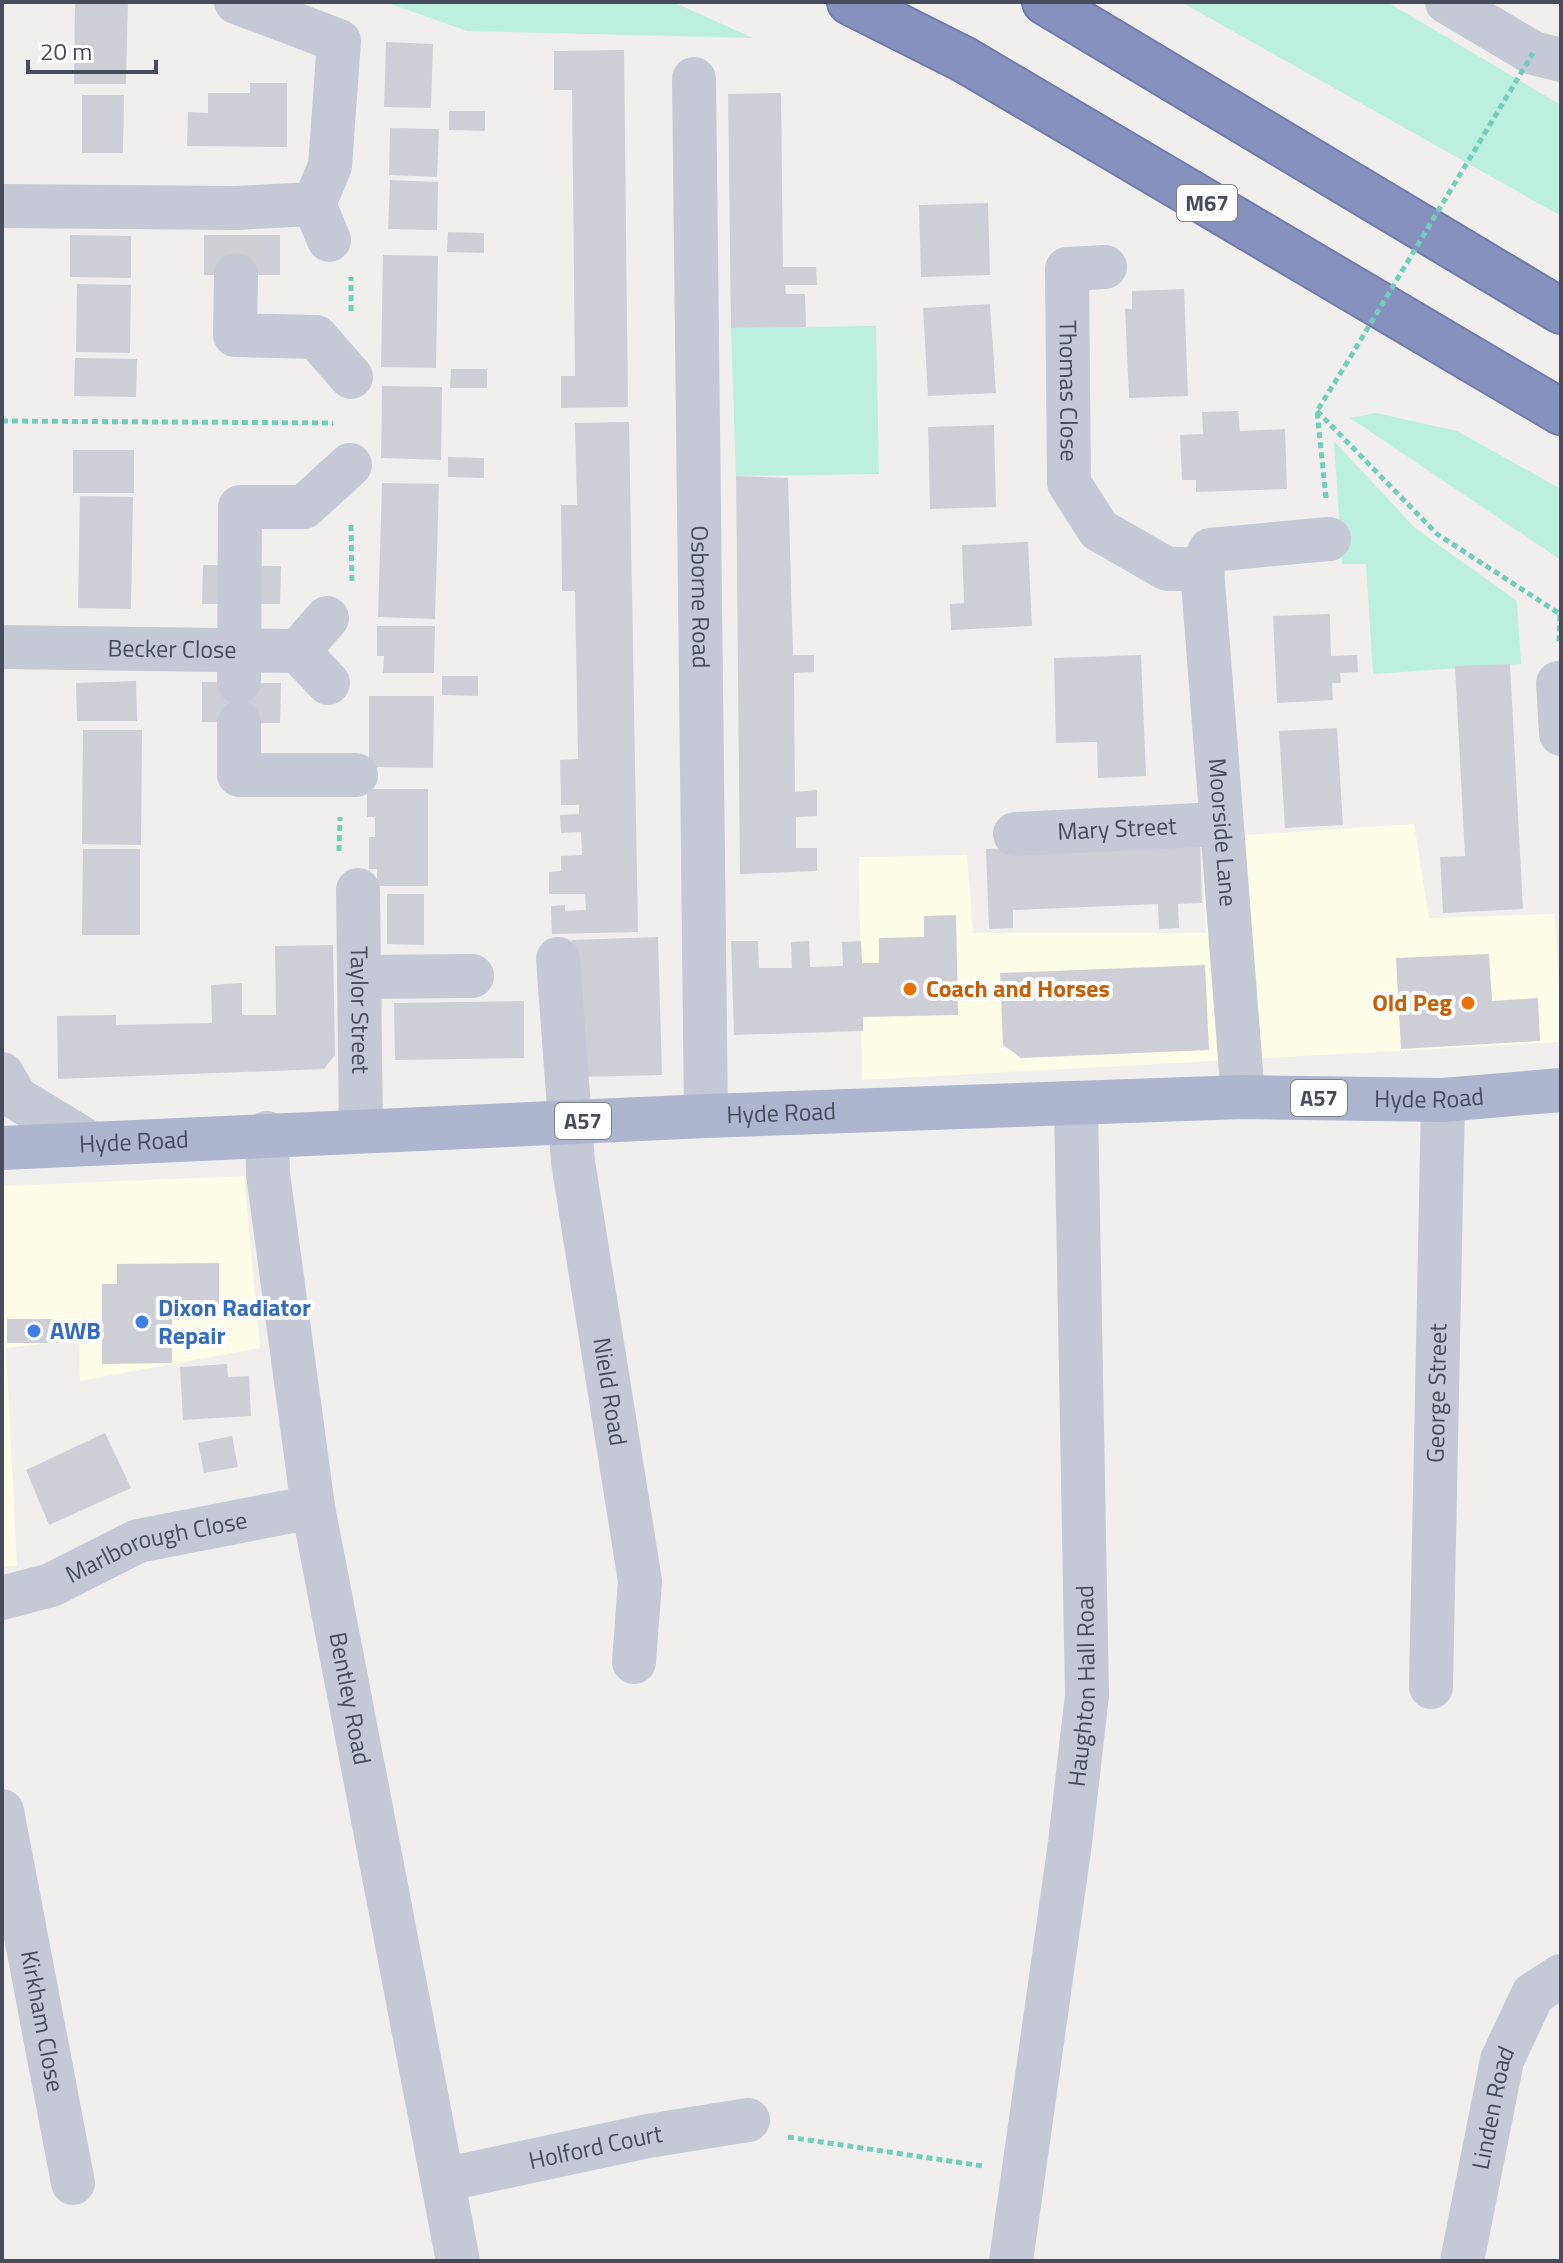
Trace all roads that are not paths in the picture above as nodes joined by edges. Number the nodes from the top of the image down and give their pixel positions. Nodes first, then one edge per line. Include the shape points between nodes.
1 (236, 2) edge
2 (850, 2) edge
3 (1045, 2) edge
4 (1447, 2) edge
5 (1547, 56) edge
6 (694, 79) dead end
7 (2, 206) edge
8 (236, 239) junction
9 (1105, 267) dead end
10 (1561, 311) edge
11 (351, 377) road end
12 (1561, 412) edge
13 (350, 465) road end
14 (1329, 539) road end
15 (1202, 569) junction
16 (340, 604) road end
17 (2, 647) edge
18 (298, 651) junction
19 (328, 683) dead end
20 (1558, 683) road end
21 (239, 685) junction
22 (1561, 734) edge
23 (356, 775) road end
24 (1219, 824) junction
25 (1015, 834) dead end
26 (358, 890) road end
27 (558, 959) dead end
28 (472, 976) dead end
29 (359, 977) junction
30 (2, 1074) edge
31 (1561, 1090) edge
32 (1243, 1097) junction
33 (1443, 1100) junction
34 (1076, 1105) junction
35 (706, 1116) junction
36 (571, 1121) junction
37 (361, 1131) junction
38 (267, 1133) junction
39 (90, 1143) junction
40 (2, 1148) edge
41 (313, 1507) junction
42 (2, 1598) edge
43 (634, 1662) dead end
44 (1431, 1687) dead end
45 (2, 1811) edge
46 (1561, 1976) edge
47 (748, 2120) road end
48 (443, 2180) junction
49 (73, 2183) dead end
50 (458, 2261) edge
51 (1011, 2261) edge
52 (1462, 2261) edge

1 - 8 street via 339,41 331,220
2 - 12 highway, M67 via 965,60
3 - 10 highway
4 - 5 street
6 - 35 street, Osborne Road
7 - 8 street
8 - 11 street via 235,335 316,337
9 - 15 street, Thomas Close via 1067,269 1069,483 1099,530 1167,569
13 - 21 street via 304,507 240,507
14 - 15 street via 1210,550
15 - 24 street, Moorside Lane
16 - 18 street
17 - 21 street, Becker Close
18 - 19 street
18 - 21 street, Becker Close
20 - 22 street
21 - 23 street via 239,775
24 - 25 street, Mary Street
24 - 32 street, Moorside Lane
26 - 29 street, Taylor Street
27 - 36 street, Nield Road
28 - 29 street
29 - 37 street, Taylor Street
30 - 39 street via 16,1098
31 - 33 main road, Hyde Road / A57
32 - 33 main road, Hyde Road / A57
32 - 34 main road, Hyde Road / A57
33 - 44 street, George Street
34 - 35 main road, Hyde Road / A57
34 - 51 street, Haughton Hall Road via 1087,1695
35 - 36 main road, Hyde Road / A57
36 - 37 main road, Hyde Road / A57
36 - 43 street, Nield Road via 573,1162 640,1581
37 - 38 main road, Hyde Road / A57
38 - 39 main road, Hyde Road / A57
38 - 41 street, Bentley Road via 268,1174
39 - 40 main road, Hyde Road / A57
41 - 42 street, Marlborough Close via 138,1541 51,1585
41 - 48 street, Bentley Road
45 - 49 street, Kirkham Close
46 - 52 street, Linden Road via 1533,1994 1502,2060
47 - 48 street, Holford Court
48 - 50 street, Bentley Road

